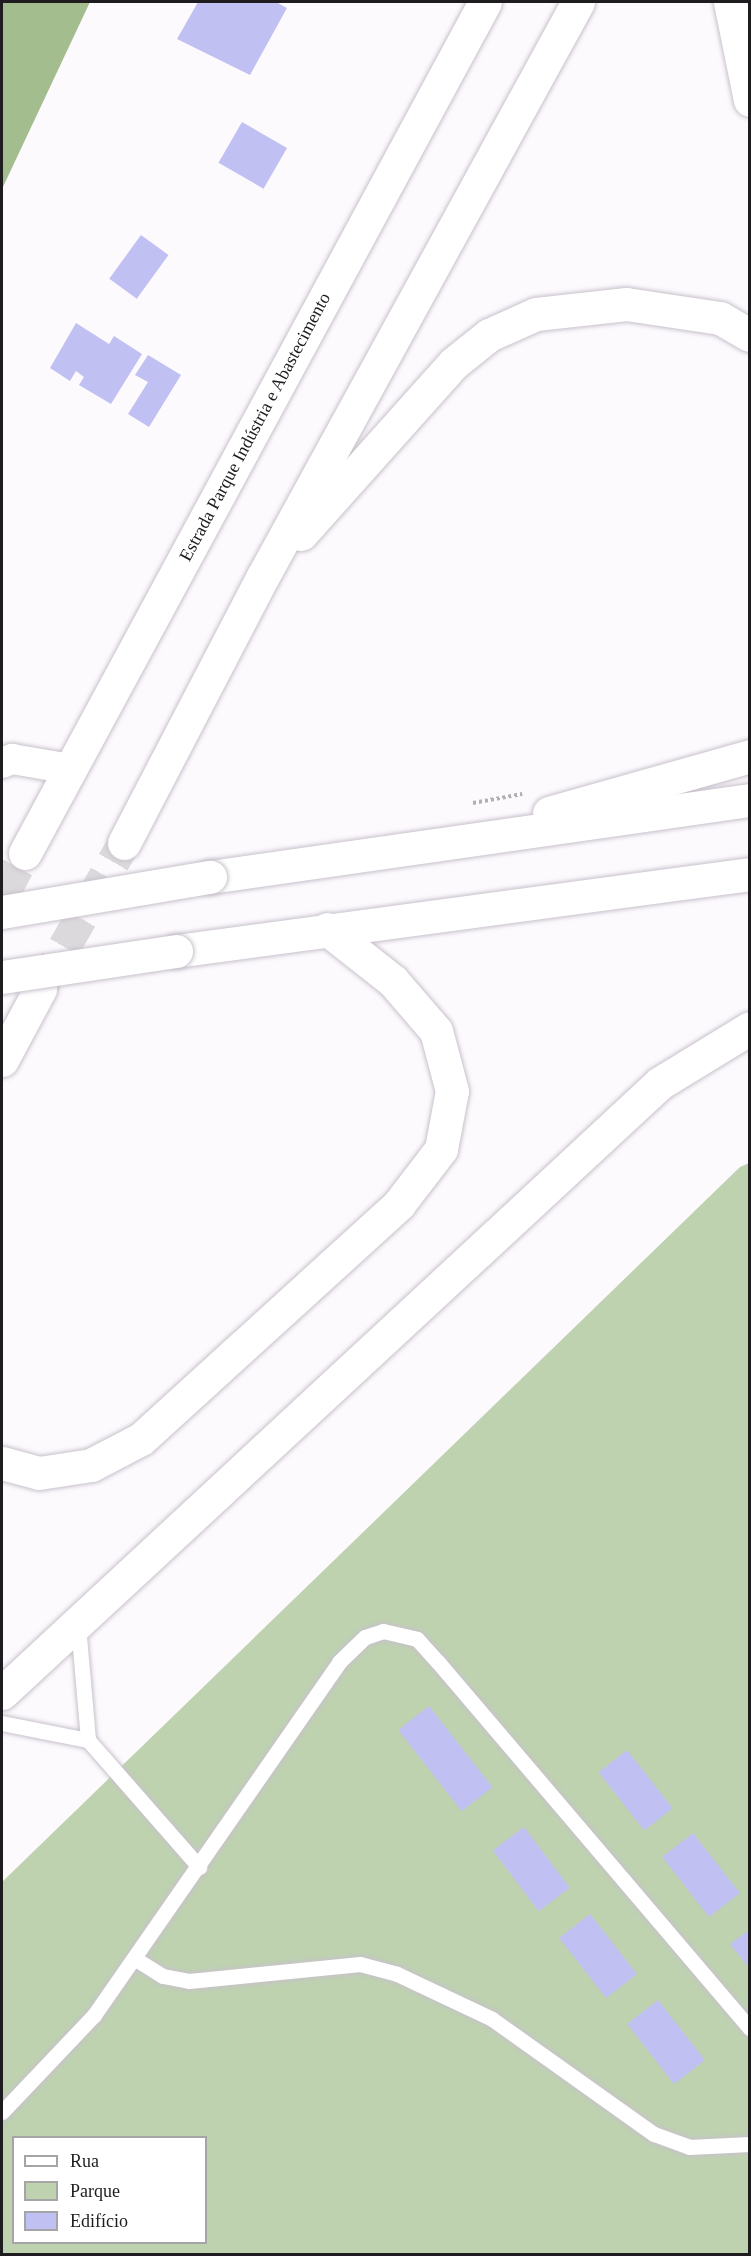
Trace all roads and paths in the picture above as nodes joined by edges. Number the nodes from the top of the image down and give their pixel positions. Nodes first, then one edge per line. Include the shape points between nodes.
1 (485, 2) edge
2 (578, 2) edge
3 (730, 2) edge
4 (750, 100) edge
5 (750, 335) edge
6 (262, 578) junction
7 (750, 756) edge
8 (2, 763) edge
9 (70, 769) junction
10 (530, 792) dead end
11 (750, 800) edge
12 (460, 806) dead end
13 (124, 843) tunnel mouth
14 (441, 846) junction
15 (25, 853) tunnel mouth
16 (750, 874) edge
17 (2, 912) edge
18 (327, 929) junction
19 (2, 977) edge
20 (40, 989) tunnel mouth
21 (750, 1028) edge
22 (2, 1060) edge
23 (2, 1463) edge
24 (78, 1625) junction
25 (2, 1693) edge
26 (2, 1723) edge
27 (88, 1740) junction
28 (199, 1867) junction
29 (134, 1958) junction
30 (750, 2028) edge
31 (2, 2112) edge
32 (750, 2144) edge

1 - 9 main road, Estrada Parque Indústria e Abastecimento
2 - 6 main road
3 - 4 main road
5 - 6 main road via 720,318 626,304 536,314 489,335 454,363
6 - 13 main road
7 - 14 main road
8 - 9 street via 12,759
9 - 15 main road, Estrada Parque Indústria e Abastecimento
10 - 12 path
11 - 14 main road
14 - 17 main road, bridge via 210,877
16 - 18 main road
18 - 19 main road, bridge
18 - 23 main road via 393,981 436,1030 452,1091 441,1149 399,1204 141,1439 91,1466 39,1473
20 - 22 main road
21 - 24 main road via 660,1083 273,1437
24 - 25 main road
24 - 27 lane
26 - 27 lane
27 - 28 lane
28 - 29 lane
28 - 30 lane via 339,1662 365,1638 398,1631 417,1639 438,1662
29 - 31 lane via 94,2015
29 - 32 lane via 163,1976 189,1981 360,1964 397,1974 492,2019 654,2134 689,2146

